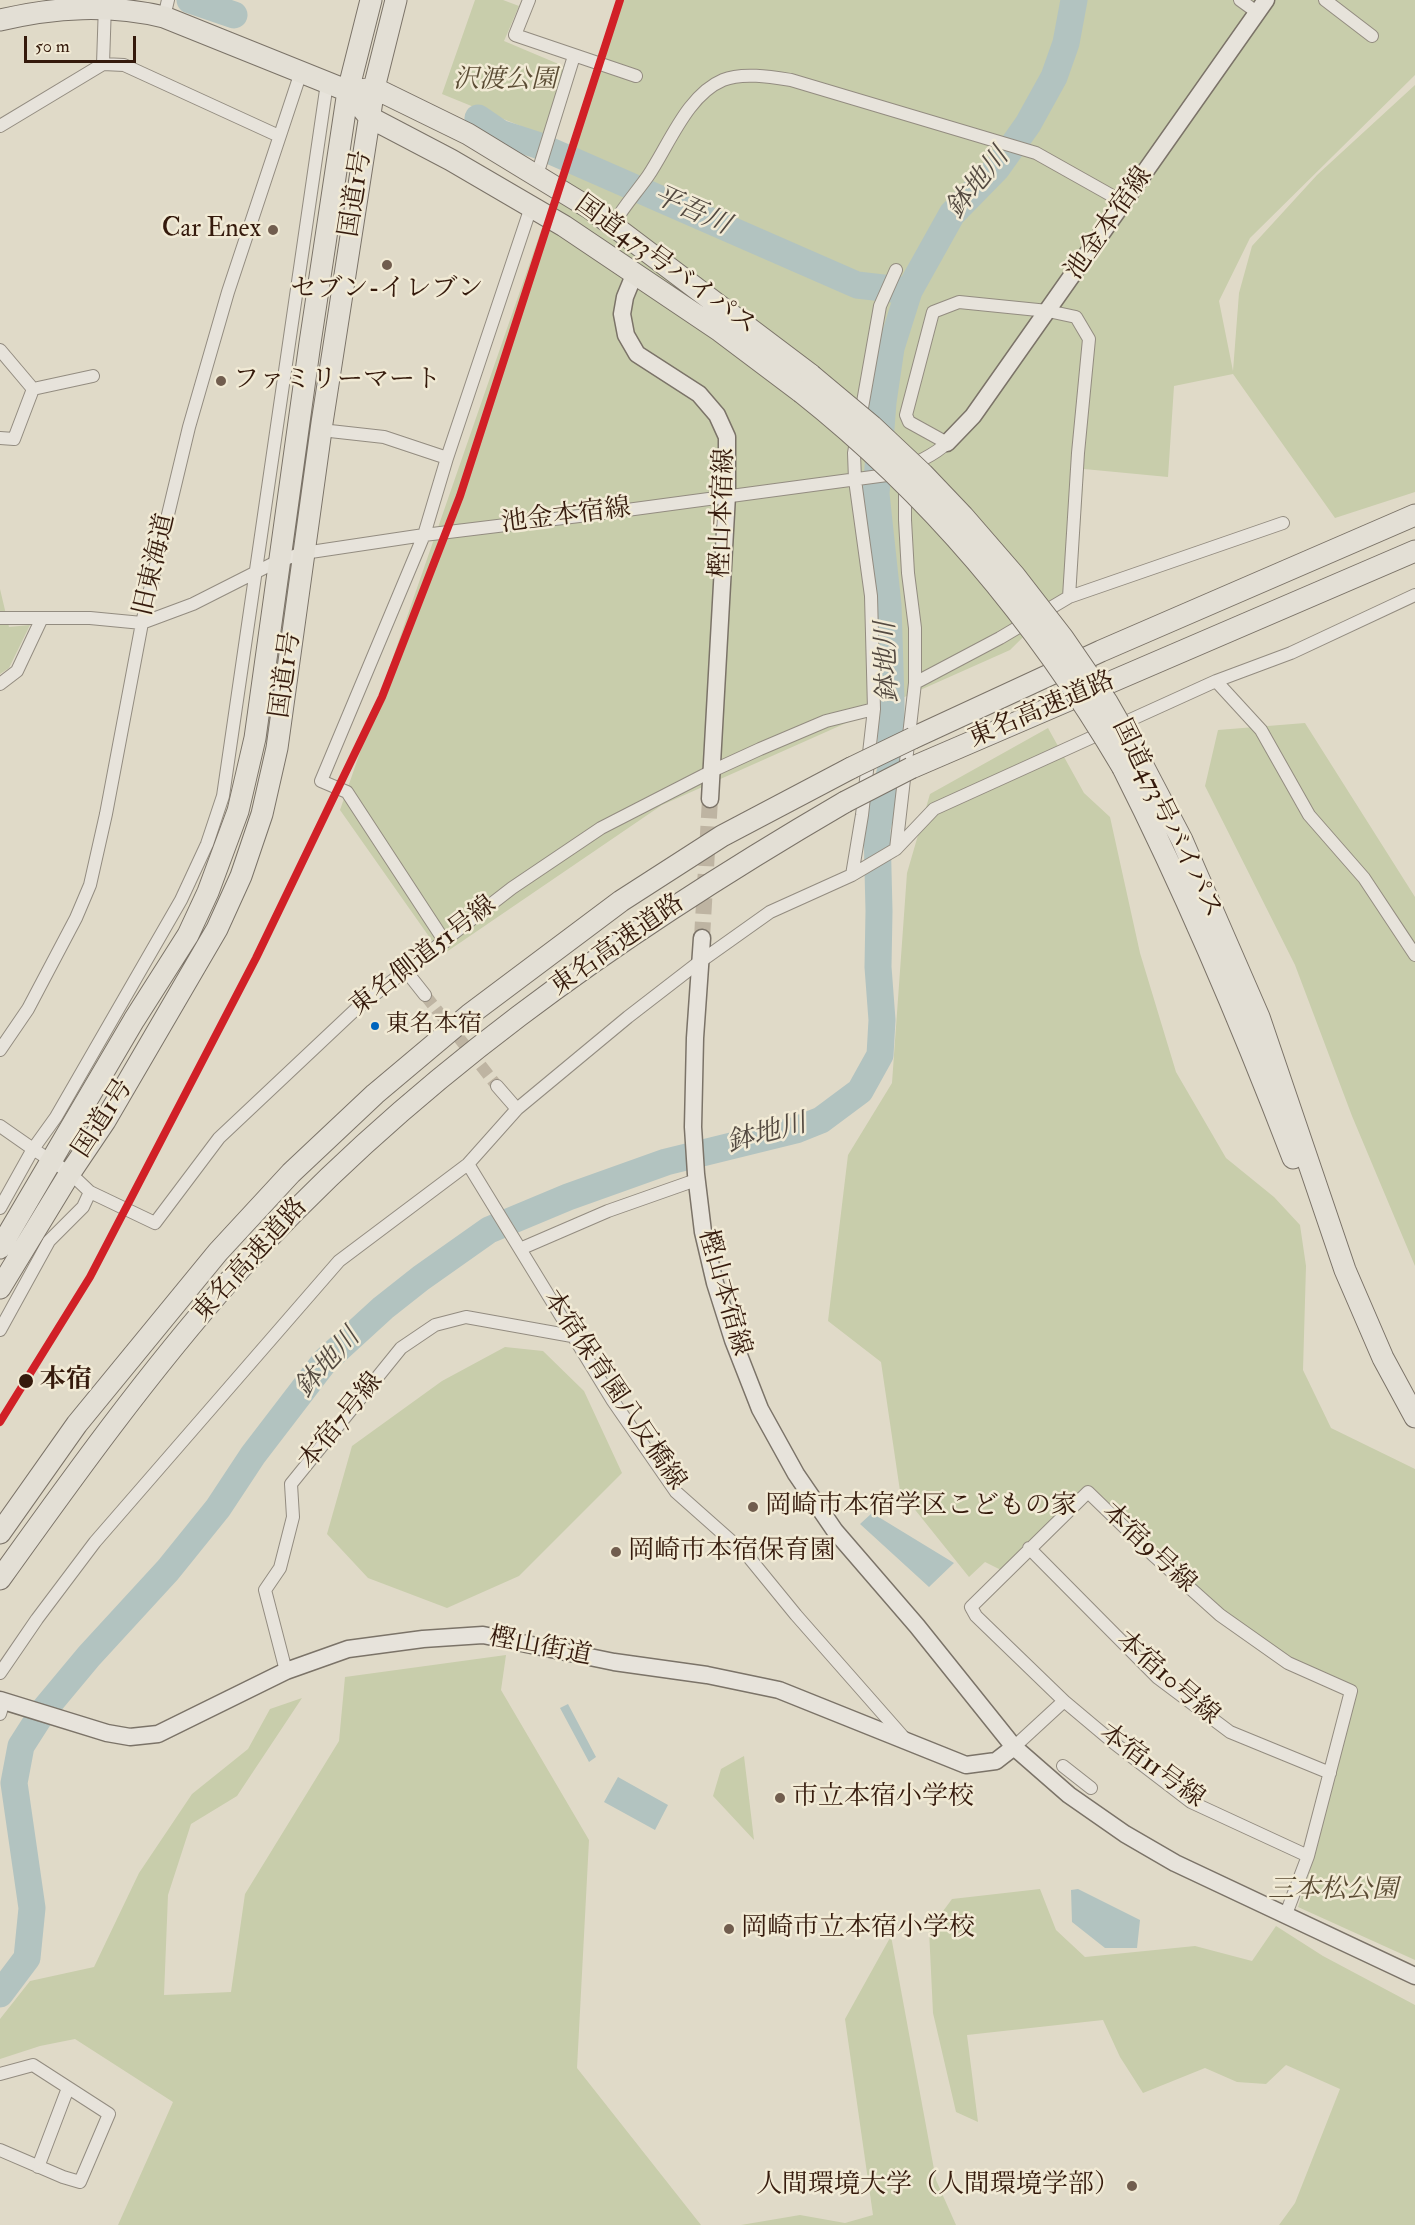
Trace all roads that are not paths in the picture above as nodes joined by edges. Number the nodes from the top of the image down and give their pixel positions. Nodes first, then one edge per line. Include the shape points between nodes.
1 (371, 0) edge
2 (396, 0) edge
3 (529, 0) edge
4 (1239, 0) edge
5 (1325, 0) edge
6 (105, 4) edge
7 (1262, 6) edge
8 (166, 9) edge
9 (0, 20) edge
10 (1372, 36) dead end
11 (574, 56) junction
12 (103, 64) junction
13 (301, 72) junction
14 (636, 76) dead end
15 (327, 83) junction
16 (374, 88) junction
17 (348, 91) junction
18 (369, 117) junction
19 (0, 126) edge
20 (279, 136) junction
21 (538, 171) junction
22 (332, 196) junction
23 (1125, 203) junction
24 (531, 207) junction
25 (308, 215) junction
26 (618, 216) junction
27 (896, 270) dead end
28 (634, 275) junction
29 (1048, 311) junction
30 (0, 350) edge
31 (287, 353) junction
32 (305, 375) junction
33 (93, 376) dead end
34 (806, 384) junction
35 (33, 388) junction
36 (321, 430) junction
37 (0, 438) edge
38 (948, 443) junction
39 (447, 458) junction
40 (905, 467) junction
41 (855, 480) junction
42 (727, 495) junction
43 (1415, 515) edge
44 (1283, 523) dead end
45 (424, 535) junction
46 (1415, 551) edge
47 (304, 553) junction
48 (278, 561) junction
49 (254, 573) junction
50 (1415, 595) edge
51 (1069, 597) junction
52 (0, 618) edge
53 (42, 618) junction
54 (142, 623) junction
55 (1216, 681) junction
56 (915, 683) junction
57 (0, 684) edge
58 (874, 709) junction
59 (712, 771) junction
60 (246, 777) junction
61 (223, 796) junction
62 (710, 799) tunnel mouth
63 (896, 849) junction
64 (852, 875) junction
65 (702, 938) tunnel mouth
66 (445, 942) junction
67 (1415, 956) edge
68 (700, 962) junction
69 (406, 971) junction
70 (425, 995) tunnel mouth
71 (116, 1012) junction
72 (118, 1047) junction
73 (0, 1050) edge
74 (497, 1086) tunnel mouth
75 (517, 1109) junction
76 (0, 1126) edge
77 (33, 1149) junction
78 (468, 1164) junction
79 (60, 1168) junction
80 (696, 1177) junction
81 (90, 1192) junction
82 (0, 1208) edge
83 (0, 1248) edge
84 (520, 1249) junction
85 (0, 1288) edge
86 (0, 1330) edge
87 (572, 1336) junction
88 (1415, 1417) edge
89 (0, 1533) edge
90 (1029, 1548) junction
91 (0, 1579) edge
92 (286, 1671) junction
93 (0, 1673) edge
94 (1064, 1701) junction
95 (5, 1705) edge
96 (906, 1740) junction
97 (1014, 1747) junction
98 (1063, 1766) dead end
99 (1330, 1773) junction
100 (1091, 1788) dead end
101 (1308, 1856) junction
102 (1286, 1914) junction
103 (1415, 1976) edge
104 (0, 2074) edge
105 (68, 2088) junction
106 (0, 2150) edge
107 (38, 2167) junction

1 - 17 highway, 国道1号
2 - 16 highway, 国道1号
3 - 11 street via 515,35
4 - 7 street
5 - 10 street
6 - 8 highway via 134,10
6 - 9 highway
6 - 12 street
7 - 23 street, 池金本宿線
8 - 13 highway
11 - 14 street
11 - 21 street
12 - 19 street
12 - 20 street via 124,65
13 - 15 highway
13 - 20 street, 旧東海道
15 - 17 highway
15 - 25 street
16 - 17 highway
16 - 18 highway, 国道1号
16 - 21 highway, 国道473号バイパス
17 - 18 highway, 国道473号バイパス
17 - 22 highway, 国道1号
18 - 24 highway, 国道473号バイパス
18 - 36 highway, 国道1号
20 - 54 street, 旧東海道 via 189,427
21 - 26 highway, 国道473号バイパス
22 - 25 street
22 - 32 highway, 国道1号
23 - 26 street via 1036,153 791,80 759,75 723,79 695,99
23 - 29 street, 池金本宿線
24 - 28 highway, 国道473号バイパス
24 - 39 street
25 - 31 street
26 - 34 highway, 国道473号バイパス
27 - 41 street via 880,306 854,453
28 - 34 highway, 国道473号バイパス
28 - 42 street, 樫山本宿線 via 622,314 626,335 637,354 699,394 717,415 727,436
29 - 38 street, 池金本宿線 via 974,416
29 - 38 street via 959,302 933,312 906,415 909,422
29 - 51 street via 1076,318 1089,339
30 - 35 street
31 - 32 street
31 - 49 street
32 - 48 highway, 国道1号
33 - 35 street
34 - 88 highway, 国道473号バイパス, bridge via 872,426 963,516 1015,576 1107,702 1131,763 1182,840 1259,1017 1345,1270 1383,1358
35 - 37 street via 14,439
36 - 39 street via 384,436
36 - 47 highway, 国道1号
38 - 40 street, 池金本宿線
39 - 45 street
40 - 41 street, 池金本宿線 via 887,475
40 - 56 street via 904,520 915,628
41 - 42 street, 池金本宿線
41 - 58 street via 871,596
42 - 45 street, 池金本宿線
42 - 59 street, 樫山本宿線
43 - 89 highway, 東名高速道路, bridge via 1101,651 851,768 722,836 621,901 469,1015 375,1094 291,1173 218,1252 77,1424
44 - 51 street
45 - 47 street, 池金本宿線
45 - 66 street via 321,781 347,792
46 - 91 highway, 東名高速道路, bridge via 911,768 778,841 600,956 475,1048 311,1196 168,1353
47 - 48 street, 池金本宿線
47 - 79 highway, 国道1号 via 277,748 262,814 241,876 217,929 105,1121
48 - 49 street, 池金本宿線
48 - 60 highway, 国道1号 via 255,738
49 - 54 street, 池金本宿線 via 193,604
49 - 61 street
50 - 55 street via 1291,653
51 - 56 street
52 - 53 street
53 - 54 street
53 - 57 street via 18,671
54 - 73 street, 旧東海道 via 90,885 28,1009
55 - 63 street via 934,809
55 - 67 street via 1261,730 1309,815 1364,878
56 - 63 street
58 - 59 street, 東名側道51号線 via 826,721
58 - 64 street
59 - 62 street, 樫山本宿線
59 - 66 street, 東名側道51号線 via 601,828 512,888
60 - 61 street
60 - 72 highway, 国道1号 via 238,811 188,935
61 - 71 street via 207,844 181,900
63 - 64 street
64 - 68 street via 770,912
65 - 68 street
66 - 69 street, 東名側道51号線
68 - 75 street
68 - 80 street, 樫山本宿線 via 693,1127
69 - 70 street
69 - 81 street, 東名側道51号線 via 356,1009 219,1138 155,1223
71 - 72 street
71 - 77 street via 56,1117
72 - 79 highway, 国道1号
74 - 75 street
75 - 78 street
76 - 77 street
77 - 79 street
77 - 82 street
78 - 84 street, 本宿保育園八反橋線
78 - 93 street via 339,1261 95,1542
79 - 81 street
79 - 83 highway, 国道1号
79 - 85 highway, 国道1号
80 - 84 street
80 - 97 street, 樫山本宿線 via 703,1232 733,1340 760,1408 796,1474 835,1531
81 - 86 street via 83,1207 49,1241
84 - 87 street, 本宿保育園八反橋線
87 - 92 street, 本宿7号線 via 466,1317 435,1325 401,1348 291,1484 293,1517 280,1568 265,1590
87 - 96 street, 本宿保育園八反橋線 via 676,1492 747,1555
90 - 94 street, 本宿9号線 via 971,1607
90 - 99 street, 本宿10号線 via 1158,1678 1230,1732
90 - 99 street, 本宿9号線 via 1089,1492 1220,1615 1288,1663 1351,1691
92 - 95 street, 樫山街道 via 158,1734 130,1737 107,1733
92 - 96 street, 樫山街道 via 348,1649 483,1635 779,1690
94 - 97 street
94 - 101 street, 本宿11号線 via 1191,1802
96 - 97 street, 樫山街道 via 966,1765 996,1761
97 - 102 street, 樫山本宿線 via 1069,1795 1125,1834 1175,1863
98 - 100 street
99 - 101 street, 本宿9号線
101 - 102 street
102 - 103 street, 樫山本宿線
104 - 105 street via 33,2065
105 - 107 street
105 - 107 street via 109,2114 80,2182
106 - 107 street

